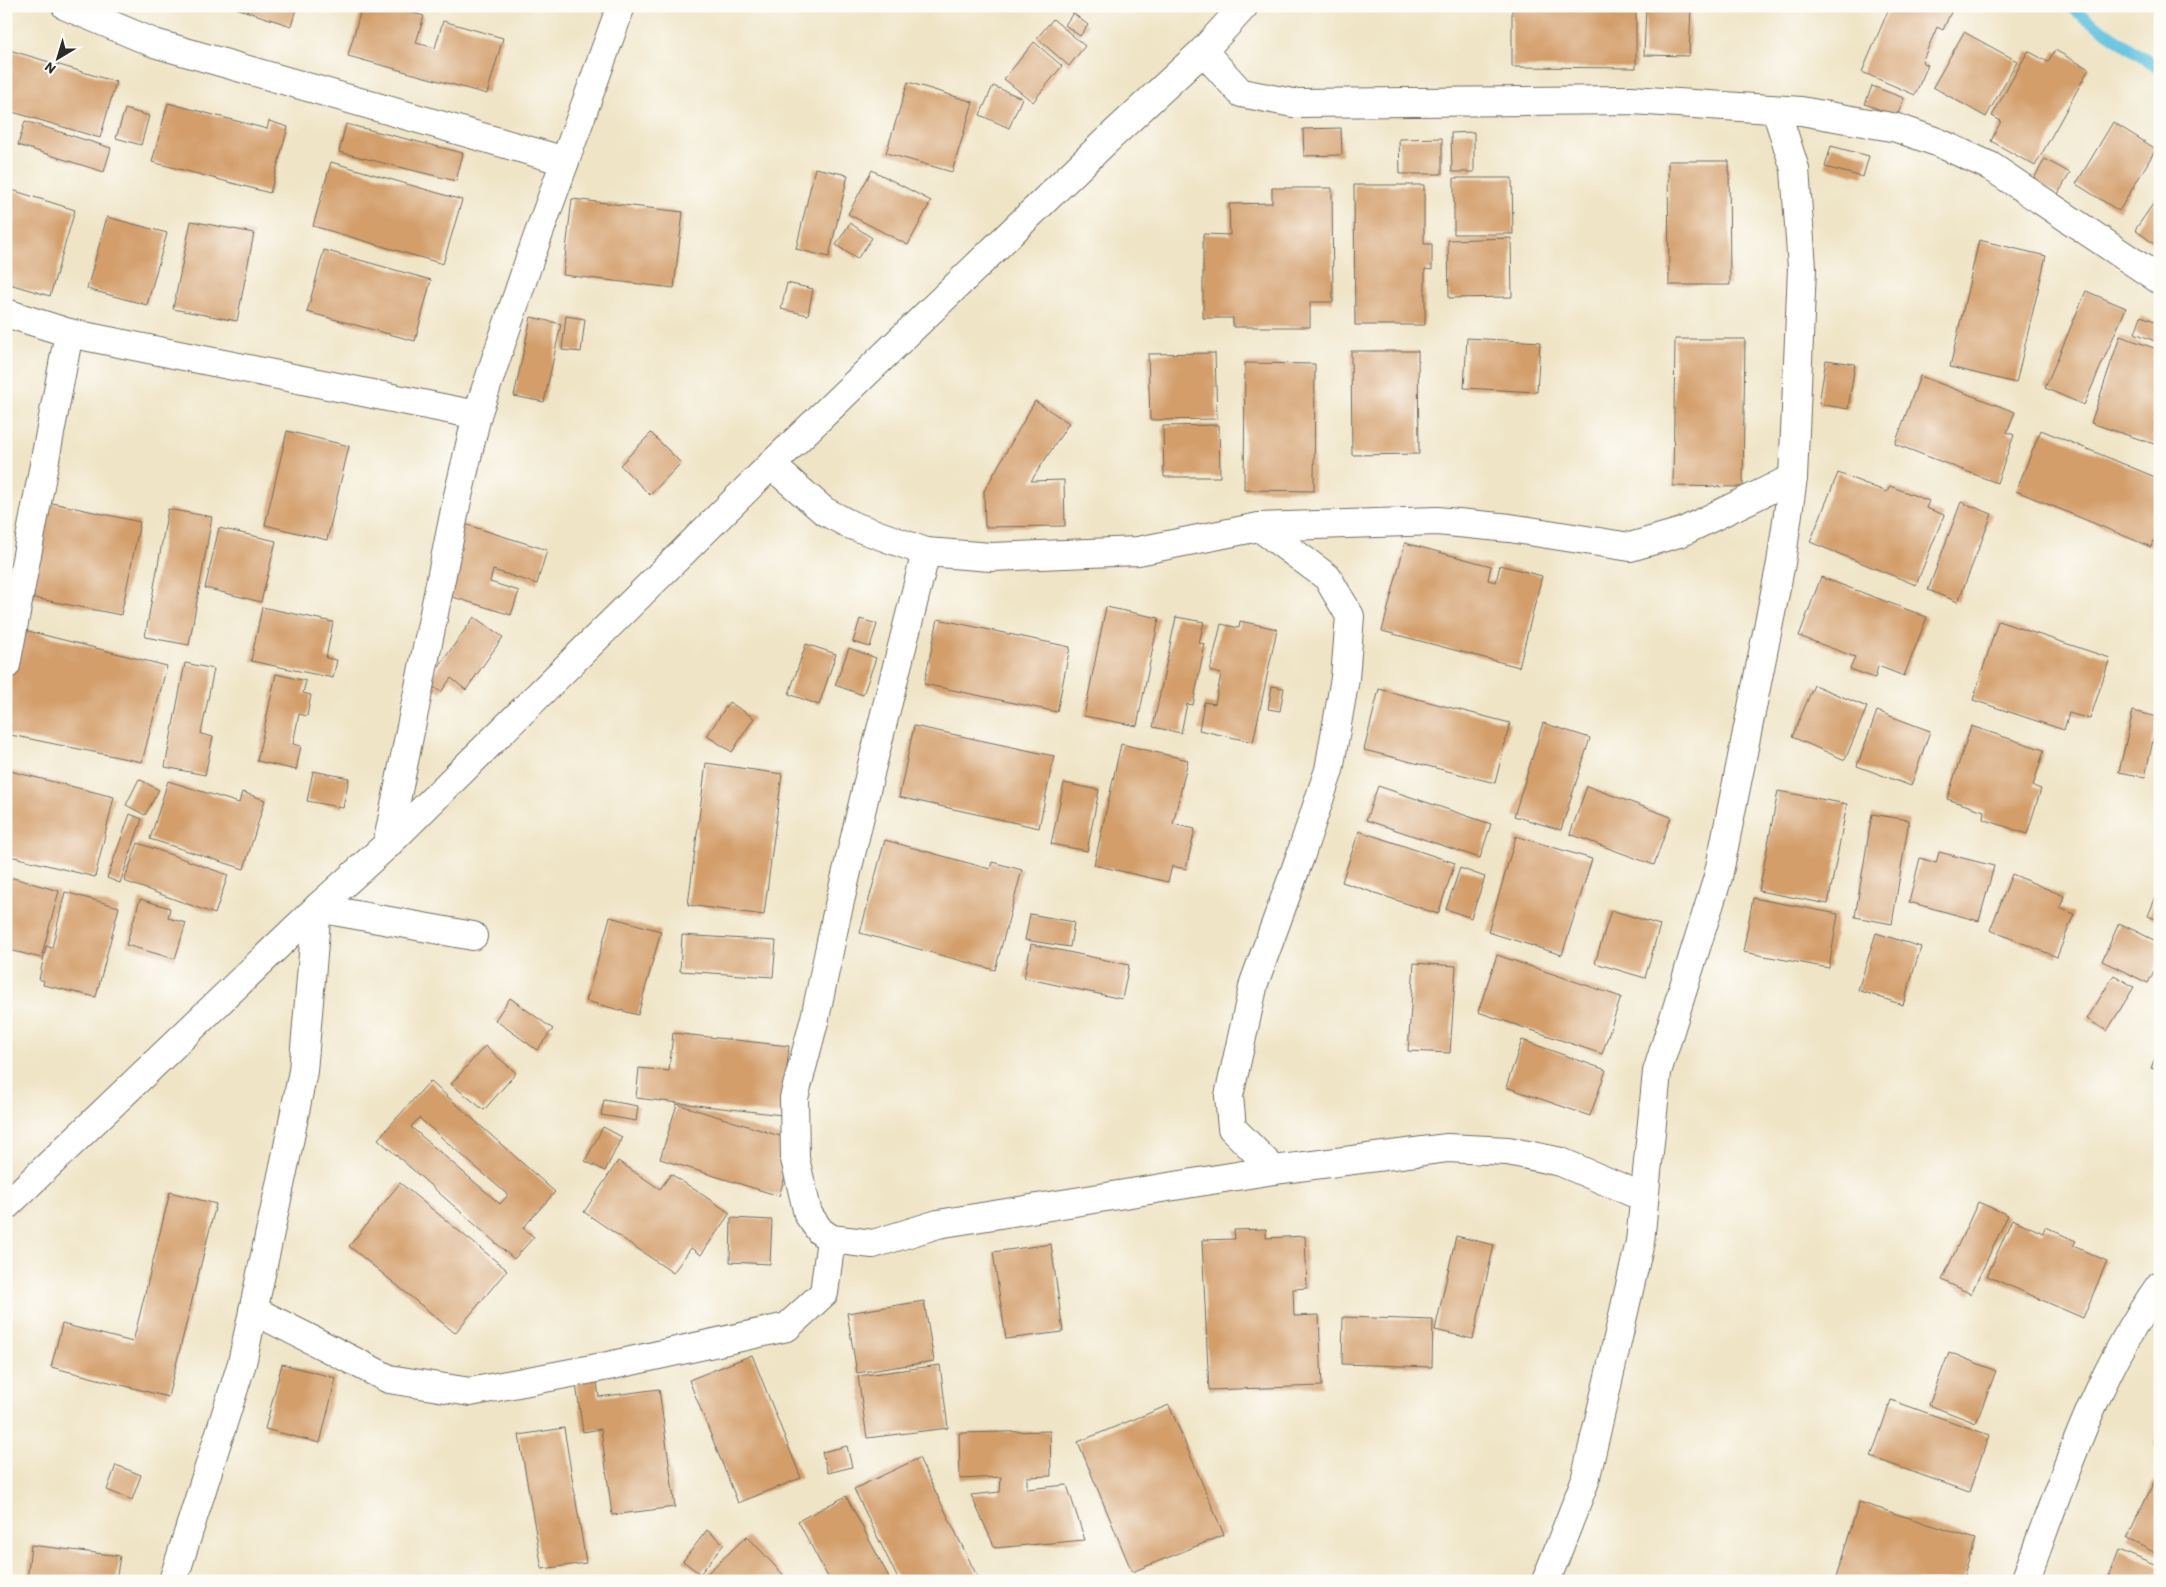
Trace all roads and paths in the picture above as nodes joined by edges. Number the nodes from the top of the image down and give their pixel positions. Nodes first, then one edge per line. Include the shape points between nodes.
1 (66, 6) edge
2 (620, 6) edge
3 (1244, 6) edge
4 (1203, 51) junction
5 (1776, 110) junction
6 (565, 161) junction
7 (2160, 280) edge
8 (6, 313) edge
9 (69, 333) junction
10 (476, 415) junction
11 (771, 465) junction
12 (1793, 478) junction
13 (1259, 527) junction
14 (926, 552) junction
15 (6, 665) edge
16 (387, 845) junction
17 (317, 908) junction
18 (473, 936) dead end
19 (1274, 1170) junction
20 (1643, 1197) junction
21 (6, 1206) edge
22 (831, 1238) junction
23 (2160, 1285) edge
24 (253, 1310) junction
25 (173, 1581) edge
26 (1546, 1581) edge
27 (2025, 1581) edge

1 - 6 street via 154,43
2 - 6 street
3 - 4 street
4 - 5 street via 1241,94 1293,103 1632,100
4 - 11 street
5 - 7 street via 1897,128 1946,146 1990,166
5 - 12 street via 1795,169 1802,268
6 - 10 street
8 - 9 street
9 - 10 street
9 - 15 street
10 - 16 street
11 - 14 street via 824,511 851,526
11 - 16 street
12 - 13 street via 1682,532 1630,547 1510,528 1437,521
12 - 20 street via 1781,564 1718,877 1657,1072
13 - 14 street via 1138,551 992,557
13 - 19 street via 1327,577 1350,616 1346,678 1329,770 1254,983 1229,1096 1232,1128
14 - 22 street via 794,1098 795,1159 808,1214 820,1231
16 - 17 street
17 - 18 street
17 - 21 street
17 - 24 street via 303,1071
19 - 20 street via 1447,1148 1508,1151 1562,1162
19 - 22 street via 938,1224 873,1244
20 - 26 street via 1640,1242 1585,1481
22 - 24 street via 824,1293 787,1327 470,1392 388,1379
23 - 27 street via 2127,1335 2094,1399
24 - 25 street via 242,1363

